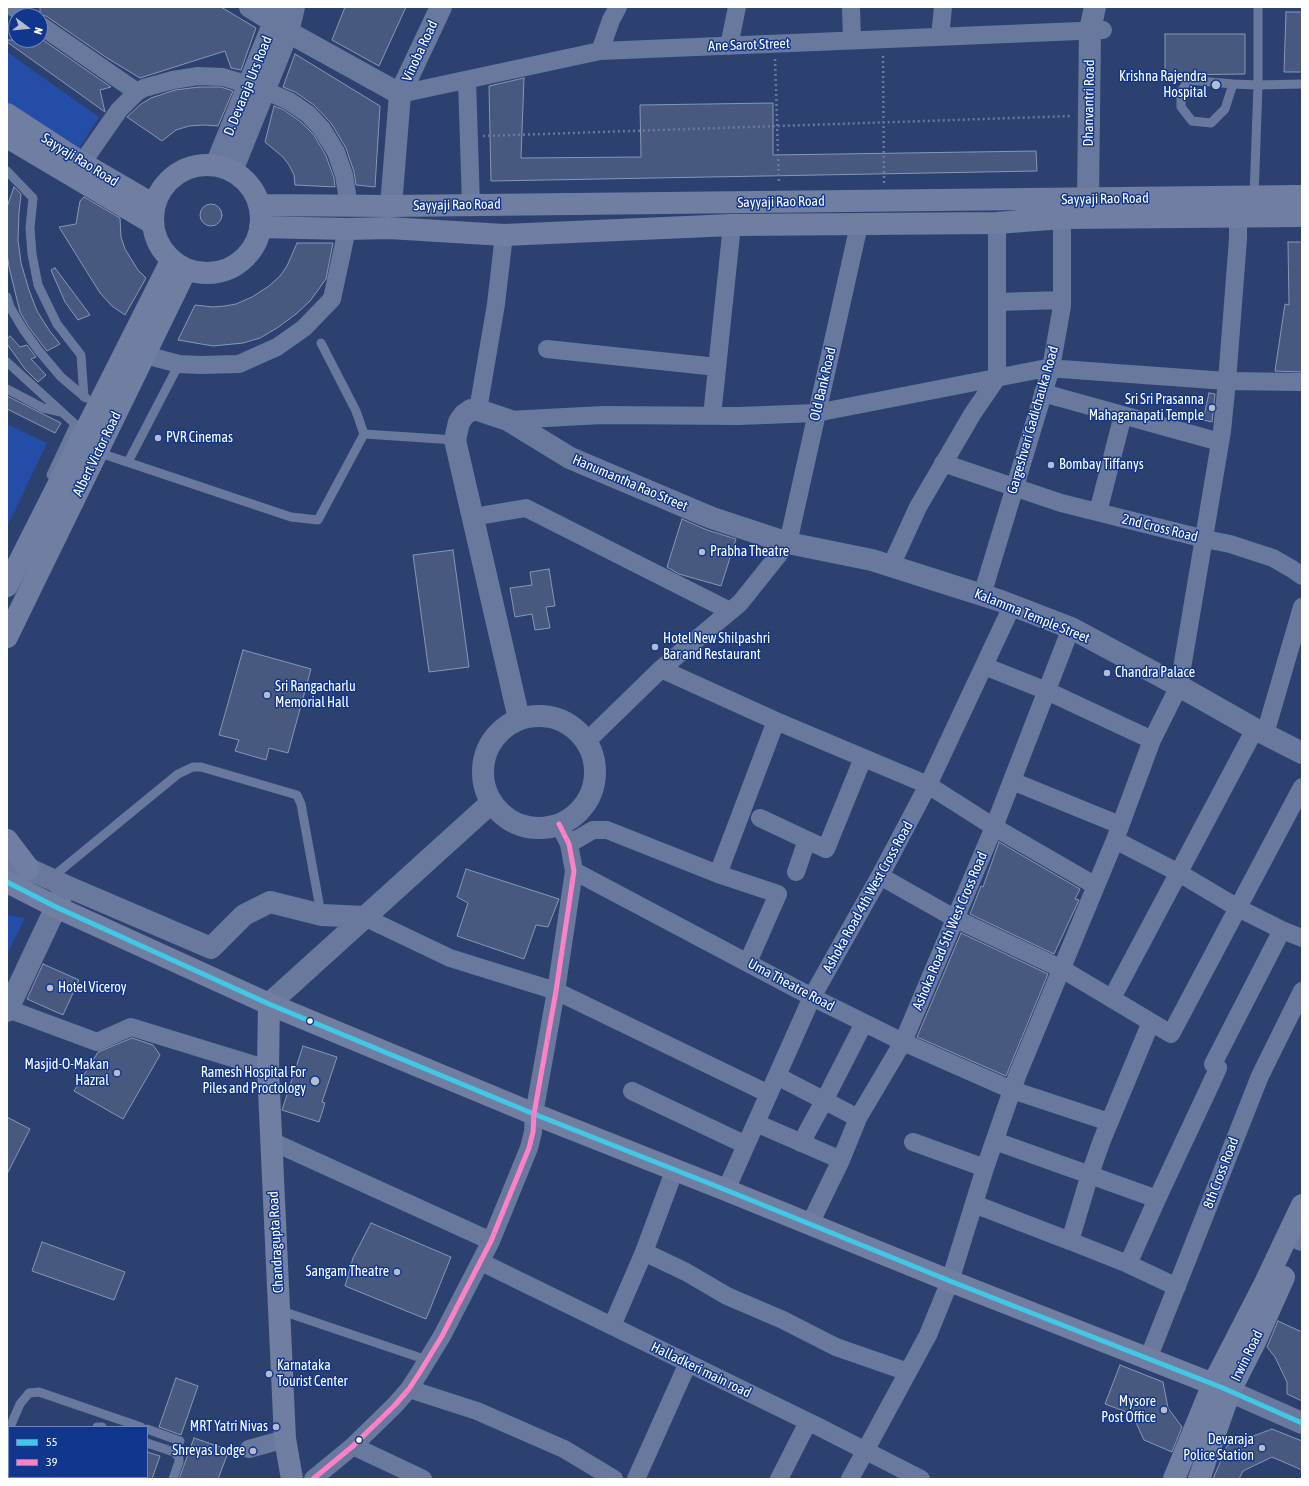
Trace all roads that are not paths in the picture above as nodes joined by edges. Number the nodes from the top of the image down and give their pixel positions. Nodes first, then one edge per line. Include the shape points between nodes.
1 (250, 7) edge
2 (294, 7) edge
3 (441, 7) edge
4 (618, 7) edge
5 (737, 7) edge
6 (851, 7) edge
7 (943, 7) edge
8 (1095, 7) edge
9 (1108, 7) edge
10 (1258, 7) edge
11 (282, 20) edge
12 (1096, 30) junction
13 (48, 31) edge
14 (940, 37) junction
15 (852, 40) junction
16 (729, 46) junction
17 (600, 51) junction
18 (467, 80) junction
19 (1233, 84) junction
20 (1302, 84) edge
21 (1258, 85) junction
22 (256, 87) junction
23 (137, 92) junction
24 (400, 94) junction
25 (7, 114) edge
26 (7, 137) edge
27 (82, 163) junction
28 (224, 168) junction
29 (7, 171) edge
30 (1302, 196) edge
31 (1254, 197) junction
32 (1094, 199) junction
33 (259, 205) junction
34 (471, 205) junction
35 (349, 206) junction
36 (391, 206) junction
37 (153, 214) junction
38 (1238, 215) junction
39 (1302, 216) edge
40 (1062, 218) junction
41 (997, 222) junction
42 (858, 225) junction
43 (732, 226) junction
44 (260, 227) junction
45 (347, 229) junction
46 (504, 235) junction
47 (179, 266) junction
48 (7, 297) edge
49 (1062, 300) junction
50 (997, 302) junction
51 (321, 342) dead end
52 (547, 349) dead end
53 (145, 355) junction
54 (7, 362) edge
55 (179, 364) junction
56 (717, 367) junction
57 (1051, 368) junction
58 (997, 378) junction
59 (1227, 381) junction
60 (1302, 382) edge
61 (7, 389) edge
62 (1043, 393) junction
63 (91, 400) junction
64 (478, 410) junction
65 (62, 412) junction
66 (816, 413) junction
67 (1123, 415) junction
68 (712, 416) junction
69 (508, 420) junction
70 (364, 434) junction
71 (455, 440) junction
72 (1220, 442) junction
73 (97, 452) junction
74 (128, 462) junction
75 (943, 463) junction
76 (46, 484) dead end
77 (1015, 487) junction
78 (1098, 512) junction
79 (473, 517) junction
80 (1204, 539) junction
81 (788, 543) junction
82 (891, 566) junction
83 (1302, 576) edge
84 (7, 586) edge
85 (982, 595) junction
86 (1012, 606) junction
87 (1302, 607) edge
88 (730, 611) junction
89 (1071, 628) junction
90 (7, 637) edge
91 (984, 666) junction
92 (661, 669) junction
93 (1179, 686) junction
94 (1047, 691) junction
95 (519, 719) junction
96 (776, 721) junction
97 (1260, 732) junction
98 (1152, 740) junction
99 (586, 742) junction
100 (1302, 753) edge
101 (863, 758) junction
102 (1012, 781) junction
103 (928, 785) junction
104 (1302, 788) edge
105 (492, 802) junction
106 (1297, 810) edge
107 (760, 818) dead end
108 (559, 824) junction
109 (994, 827) junction
110 (1118, 832) junction
111 (7, 840) edge
112 (807, 840) junction
113 (569, 844) junction
114 (7, 859) edge
115 (29, 869) junction
116 (574, 871) junction
117 (796, 872) dead end
118 (1179, 873) junction
119 (718, 874) junction
120 (880, 876) junction
121 (7, 882) edge
122 (58, 882) junction
123 (1096, 886) junction
124 (56, 907) junction
125 (1238, 908) junction
126 (322, 915) junction
127 (364, 917) junction
128 (956, 919) junction
129 (1282, 930) junction
130 (1302, 938) edge
131 (748, 962) junction
132 (1062, 969) junction
133 (556, 991) junction
134 (1302, 991) edge
135 (812, 997) junction
136 (1112, 998) junction
137 (268, 1004) junction
138 (7, 1010) edge
139 (1151, 1022) junction
140 (864, 1023) junction
141 (903, 1042) junction
142 (268, 1068) junction
143 (777, 1076) junction
144 (1012, 1090) junction
145 (632, 1091) dead end
146 (769, 1094) junction
147 (824, 1101) junction
148 (534, 1114) junction
149 (858, 1118) junction
150 (1109, 1122) junction
151 (756, 1123) junction
152 (271, 1141) junction
153 (995, 1141) junction
154 (913, 1142) dead end
155 (801, 1143) junction
156 (746, 1145) junction
157 (841, 1160) junction
158 (985, 1168) junction
159 (675, 1169) junction
160 (1090, 1174) junction
161 (726, 1190) junction
162 (1157, 1199) junction
163 (974, 1204) junction
164 (1302, 1205) edge
165 (810, 1224) junction
166 (1301, 1240) edge
167 (491, 1241) junction
168 (1070, 1241) junction
169 (644, 1252) junction
170 (481, 1262) junction
171 (1128, 1264) junction
172 (950, 1281) junction
173 (1177, 1287) junction
174 (279, 1310) junction
175 (612, 1326) junction
176 (1148, 1359) junction
177 (427, 1360) junction
178 (688, 1363) junction
179 (908, 1372) junction
180 (1221, 1388) junction
181 (408, 1389) junction
182 (808, 1422) junction
183 (1302, 1423) edge
184 (10, 1426) edge
185 (137, 1426) edge
186 (148, 1429) edge
187 (285, 1439) junction
188 (180, 1441) dead end
189 (148, 1443) edge
190 (353, 1446) junction
191 (249, 1449) dead end
192 (865, 1450) junction
193 (173, 1479) edge
194 (292, 1479) edge
195 (313, 1479) edge
196 (423, 1479) edge
197 (614, 1479) edge
198 (636, 1479) edge
199 (779, 1479) edge
200 (850, 1479) edge
201 (921, 1479) edge
202 (1174, 1479) edge
203 (1199, 1479) edge

1 - 11 street
2 - 11 street, D. Devaraja Urs Road
3 - 24 street, Vinoba Road
4 - 17 street
5 - 16 street
6 - 15 street
7 - 14 street
8 - 12 street, Dhanvantri Road
9 - 12 street, Dhanvantri Road
10 - 21 lane
11 - 22 street, D. Devaraja Urs Road
11 - 24 street
12 - 14 street, Ane Sarot Street
12 - 32 street, Dhanvantri Road
12 - 32 street, Dhanvantri Road via 1089,116
13 - 23 street
14 - 15 street, Ane Sarot Street
15 - 16 street, Ane Sarot Street
16 - 17 street, Ane Sarot Street
17 - 18 street, Ane Sarot Street
18 - 24 street, Ane Sarot Street
18 - 34 street
19 - 19 lane via 1225,109 1211,123 1192,121 1181,107 1181,92 1188,80
19 - 21 lane
20 - 21 lane
21 - 31 lane
22 - 23 street via 223,77 198,76 173,80
22 - 28 street, D. Devaraja Urs Road
22 - 35 street via 289,101 308,114 322,129 336,152 344,175
23 - 27 street via 119,110
24 - 36 street
25 - 27 main road, Sayyaji Rao Road
26 - 37 main road, Sayyaji Rao Road
27 - 37 main road, Sayyaji Rao Road
28 - 33 main road via 244,179
28 - 37 main road via 200,165 184,169 160,190
29 - 63 lane via 33,198 30,228 38,285 57,324 81,355
30 - 31 main road, Sayyaji Rao Road
31 - 32 main road, Sayyaji Rao Road
32 - 34 main road, Sayyaji Rao Road
33 - 35 main road, Sayyaji Rao Road
33 - 44 main road
34 - 36 main road, Sayyaji Rao Road
35 - 36 main road, Sayyaji Rao Road
37 - 47 main road via 158,244
38 - 39 main road, Sayyaji Rao Road
38 - 40 main road, Sayyaji Rao Road
38 - 59 street
40 - 41 main road, Sayyaji Rao Road
40 - 49 street, Gargeshvari Gadichauka Road
41 - 42 main road, Sayyaji Rao Road
41 - 50 street
42 - 43 main road, Sayyaji Rao Road
42 - 66 street, Old Bank Road
43 - 46 main road, Sayyaji Rao Road
43 - 56 street
44 - 45 main road, Sayyaji Rao Road
44 - 47 main road via 256,243 233,267 218,273 202,274
45 - 46 main road, Sayyaji Rao Road via 389,228
45 - 55 street via 332,299 304,328 277,347 239,364
46 - 64 street via 496,304
47 - 53 main road, Albert Victor Road
47 - 63 main road, Albert Victor Road
48 - 63 lane via 23,329 39,351 61,377
49 - 50 street
49 - 57 street, Gargeshvari Gadichauka Road
50 - 58 street
51 - 70 lane via 356,411
52 - 56 street
53 - 55 street
53 - 73 main road, Albert Victor Road
54 - 65 lane
55 - 74 lane
56 - 68 street
57 - 58 street
57 - 59 street
57 - 62 street, Gargeshvari Gadichauka Road
58 - 66 street
58 - 75 street
59 - 60 street
59 - 72 street
61 - 65 lane via 44,408
62 - 67 street
62 - 77 street, Gargeshvari Gadichauka Road
63 - 84 main road, Albert Victor Road
64 - 69 street, Hanumantha Rao Street
64 - 71 street via 471,410 464,415 459,422
65 - 76 lane via 75,424
66 - 68 street
66 - 81 street, Old Bank Road
67 - 72 street
67 - 78 street
68 - 69 street via 603,415
69 - 81 street, Hanumantha Rao Street via 570,458 712,518
70 - 71 lane
70 - 74 lane via 318,520 291,517
71 - 79 street
72 - 80 street
73 - 74 lane
73 - 90 main road, Albert Victor Road
75 - 77 street, 2nd Cross Road
75 - 82 street via 918,507
77 - 78 street, 2nd Cross Road via 1061,503
77 - 85 street, Gargeshvari Gadichauka Road
78 - 80 street, 2nd Cross Road
79 - 88 street via 526,508
79 - 95 street
80 - 83 street, 2nd Cross Road via 1230,544 1273,558
80 - 93 street
81 - 82 street, Kalamma Temple Street
81 - 88 street via 740,603
82 - 85 street, Kalamma Temple Street
85 - 86 street, Kalamma Temple Street
86 - 89 street, Kalamma Temple Street
86 - 91 street, Ashoka Road 4th West Cross Road
87 - 97 street
88 - 92 street
89 - 93 street, Kalamma Temple Street
89 - 94 street, Ashoka Road 5th West Cross Road
91 - 94 street
91 - 103 street, Ashoka Road 4th West Cross Road
92 - 96 street
92 - 99 street
93 - 97 street, Kalamma Temple Street
93 - 98 street
94 - 98 street
94 - 102 street, Ashoka Road 5th West Cross Road
95 - 99 street via 549,716 577,730
95 - 105 street via 504,728 493,740 486,754 483,771 485,787
96 - 101 street
96 - 119 street
97 - 100 street, Kalamma Temple Street
97 - 118 street
98 - 110 street
99 - 108 street via 593,760 594,780 588,798 576,814
101 - 103 street
101 - 112 street via 826,849
102 - 109 street, Ashoka Road 5th West Cross Road
102 - 110 street
103 - 109 street
103 - 120 street, Ashoka Road 4th West Cross Road
104 - 106 street
105 - 108 street via 505,817 522,826 541,828
105 - 127 street
106 - 125 street
107 - 112 street
108 - 113 street
109 - 123 street
109 - 128 street, Ashoka Road 5th West Cross Road
110 - 118 street
110 - 123 street
111 - 115 main road
112 - 117 street
113 - 116 street
113 - 119 street via 593,830 607,830
114 - 115 street
115 - 122 street
116 - 131 street, Uma Theatre Road
116 - 133 street
118 - 125 street
118 - 136 street
119 - 131 street via 778,894
120 - 128 street
120 - 135 street, Ashoka Road 4th West Cross Road
121 - 124 main road
122 - 124 street
122 - 126 street via 211,948 244,915 270,902
122 - 126 lane via 178,774 193,767 201,767 297,795 301,804
123 - 132 street
124 - 137 main road
124 - 138 street
125 - 129 street
125 - 139 street via 1170,1034
126 - 127 street
127 - 133 street via 450,958
127 - 137 street
128 - 132 street
128 - 141 street, Ashoka Road 5th West Cross Road
129 - 130 street
129 - 162 street via 1213,1064 1218,1068
131 - 135 street, Uma Theatre Road
132 - 136 street
132 - 144 street
133 - 146 street
133 - 148 street
134 - 173 street, 8th Cross Road via 1260,1076
135 - 140 street, Uma Theatre Road
135 - 143 street, Ashoka Road 4th West Cross Road
136 - 139 street
137 - 142 main road, Chandragupta Road
137 - 148 main road
138 - 142 street via 97,1042 131,1027
139 - 150 street
140 - 141 street, Uma Theatre Road
140 - 147 street
141 - 144 street, Uma Theatre Road
141 - 149 street, Ashoka Road 5th West Cross Road
142 - 152 main road, Chandragupta Road
143 - 146 street, Ashoka Road 4th West Cross Road
143 - 147 street
144 - 150 street, Uma Theatre Road
144 - 153 street
145 - 156 street
146 - 151 street, Ashoka Road 4th West Cross Road
147 - 149 street
147 - 155 street
148 - 159 main road
148 - 167 street via 529,1148
149 - 157 street, Ashoka Road 5th West Cross Road
150 - 160 street
151 - 155 street
151 - 156 street, Ashoka Road 4th West Cross Road
152 - 167 street
152 - 174 main road, Chandragupta Road
153 - 158 street
153 - 160 street
154 - 158 street
155 - 157 street
156 - 161 street, Ashoka Road 4th West Cross Road
157 - 165 street, Ashoka Road 5th West Cross Road
158 - 163 street
159 - 161 main road
159 - 169 street
160 - 162 street
160 - 168 street
161 - 165 main road
162 - 171 street
163 - 168 street
163 - 172 street
164 - 180 main road, Irwin Road via 1264,1285
165 - 172 main road
166 - 180 main road, Irwin Road via 1255,1342
167 - 170 street
168 - 171 street
169 - 175 street
169 - 179 street via 686,1272 727,1296 836,1347
170 - 175 street, Halladkeri main road
170 - 177 street
171 - 173 street
172 - 176 main road
172 - 179 street via 928,1335
173 - 176 street, 8th Cross Road
174 - 177 lane
174 - 187 main road, Chandragupta Road
175 - 178 street, Halladkeri main road
176 - 180 main road
177 - 181 street
178 - 182 street, Halladkeri main road
178 - 198 street
179 - 192 street
180 - 183 street
180 - 202 main road, Irwin Road
180 - 203 main road, Irwin Road
181 - 190 street
181 - 197 street via 478,1411 557,1445
182 - 192 street, Halladkeri main road
182 - 199 street
184 - 185 lane via 20,1404 29,1393 40,1392
186 - 188 lane
187 - 191 street
187 - 194 main road, Chandragupta Road
189 - 193 lane via 177,1455 179,1462
190 - 195 street
190 - 196 street
192 - 200 street
192 - 201 street, Halladkeri main road

